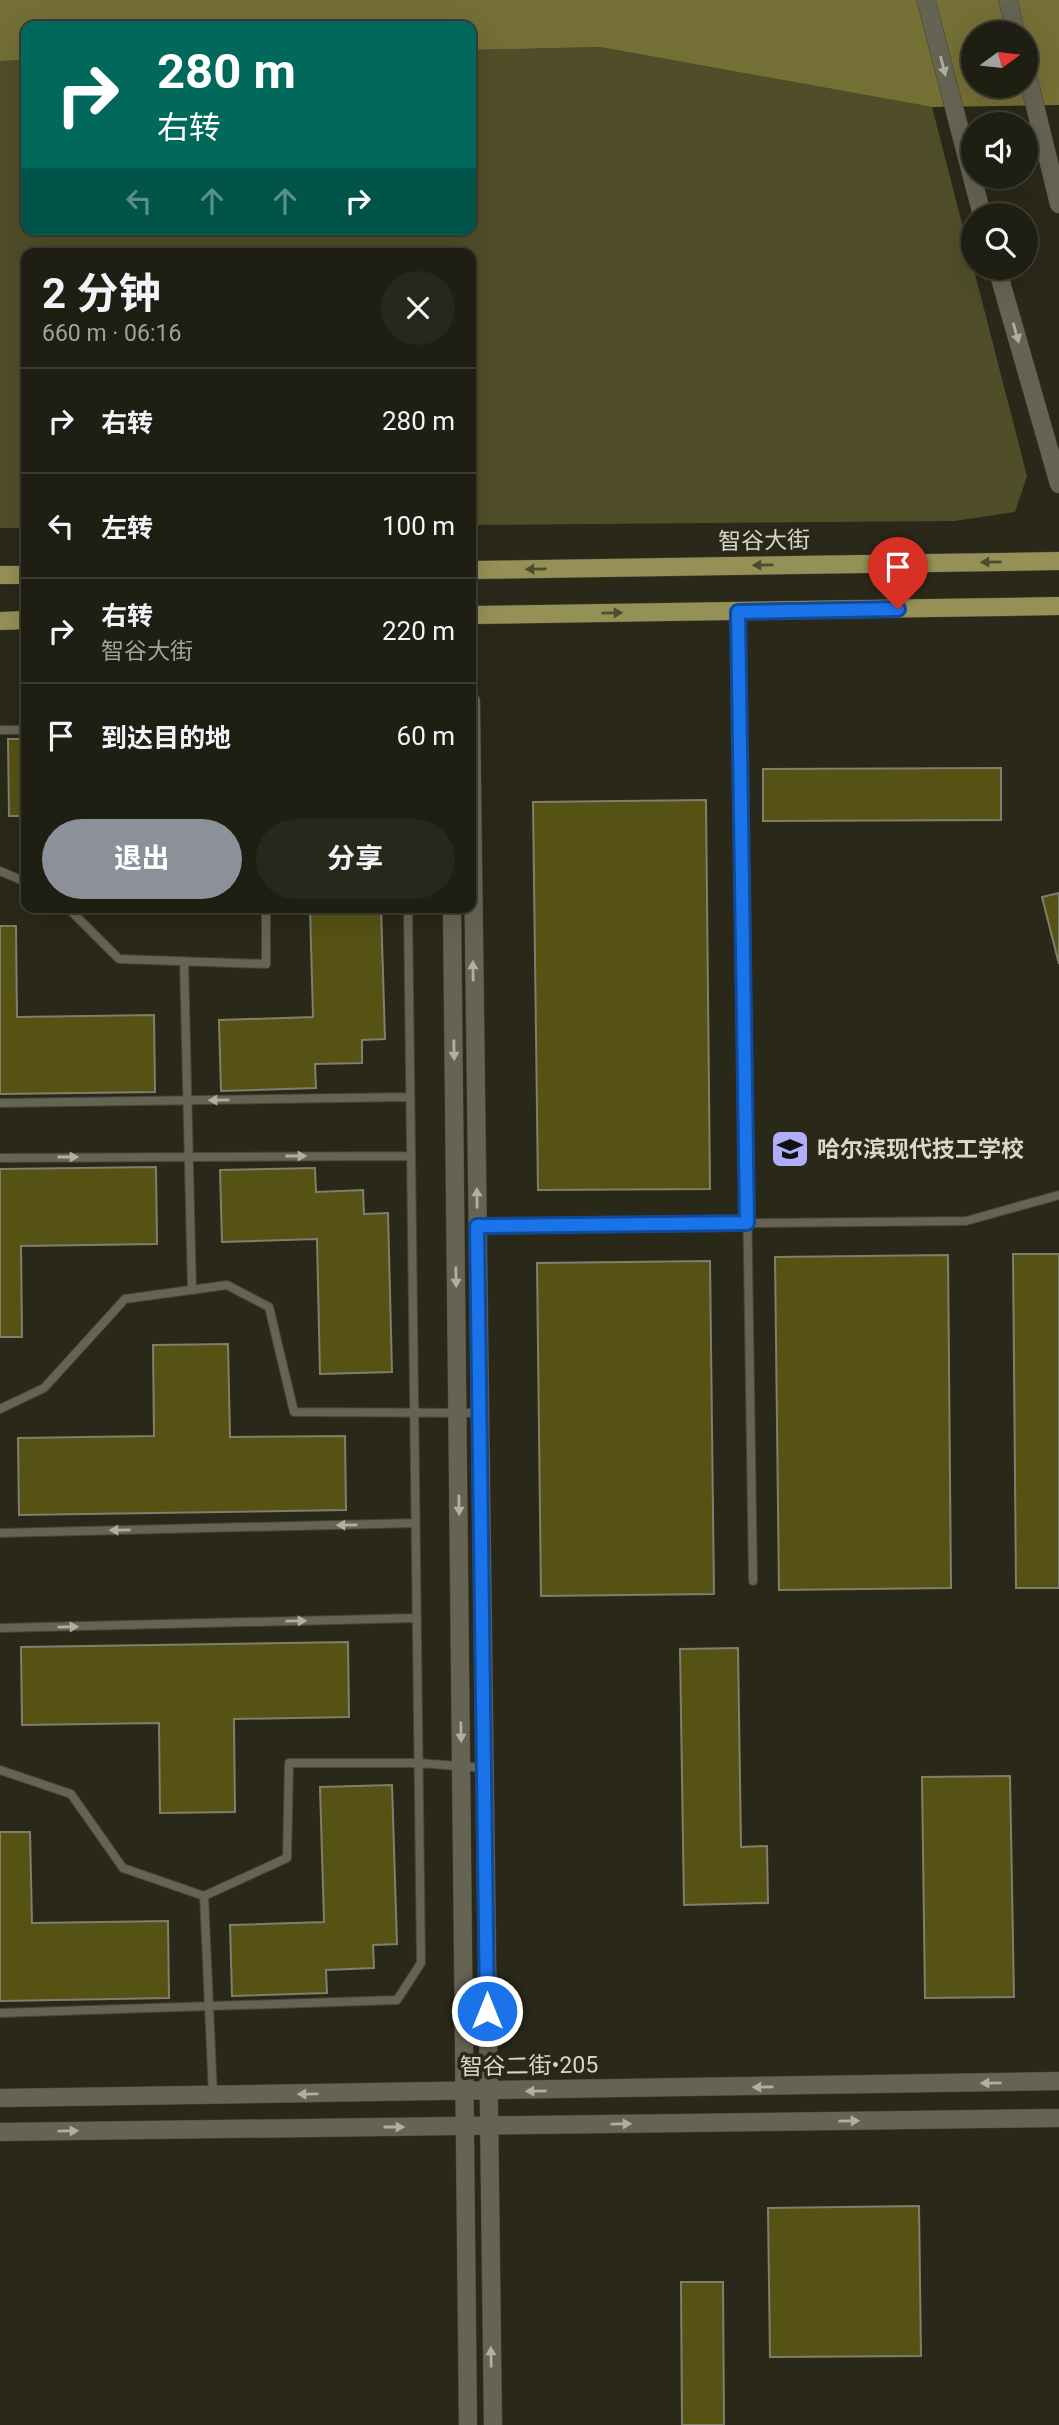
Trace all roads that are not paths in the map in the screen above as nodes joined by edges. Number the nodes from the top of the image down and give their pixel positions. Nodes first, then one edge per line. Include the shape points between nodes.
1 (926, 0) edge
2 (1008, 0) edge
3 (1014, 21) edge
4 (1033, 98) edge
5 (979, 203) edge
6 (1059, 204) edge
7 (1001, 280) edge
8 (1059, 484) edge
9 (1059, 561) edge
10 (476, 570) edge
11 (0, 575) edge
12 (21, 575) edge
13 (1059, 606) edge
14 (738, 612) junction
15 (476, 615) edge
16 (0, 621) edge
17 (21, 621) edge
18 (0, 730) edge
19 (21, 730) edge
20 (0, 871) edge
21 (21, 880) edge
22 (73, 913) edge
23 (266, 913) edge
24 (408, 913) edge
25 (452, 913) edge
26 (472, 913) edge
27 (184, 961) junction
28 (410, 1097) junction
29 (187, 1100) junction
30 (0, 1103) edge
31 (411, 1156) junction
32 (189, 1157) junction
33 (0, 1158) edge
34 (1059, 1195) edge
35 (747, 1223) junction
36 (477, 1226) junction
37 (192, 1290) junction
38 (0, 1409) edge
39 (414, 1413) junction
40 (458, 1413) junction
41 (480, 1413) junction
42 (415, 1523) junction
43 (0, 1533) edge
44 (753, 1581) dead end
45 (416, 1618) junction
46 (0, 1628) edge
47 (418, 1763) junction
48 (462, 1766) junction
49 (485, 1768) junction
50 (0, 1770) edge
51 (204, 1896) junction
52 (209, 2006) junction
53 (0, 2013) edge
54 (1059, 2081) edge
55 (464, 2092) junction
56 (488, 2092) junction
57 (213, 2095) junction
58 (0, 2098) edge
59 (1059, 2118) edge
60 (488, 2125) junction
61 (463, 2127) junction
62 (0, 2132) edge
63 (468, 2425) edge
64 (493, 2425) edge

1 -> 5 street
2 - 3 street
4 - 6 street
7 -> 8 street
9 -> 10 main road, 智谷大街
11 - 12 main road
13 - 14 main road
15 -> 14 main road
14 - 35 lane
16 - 17 main road
18 - 19 lane
20 - 21 lane
22 - 27 lane via 119,959
23 - 27 lane via 266,964
24 - 28 lane
25 -> 40 street
36 -> 26 street
27 - 29 lane
28 -> 29 lane
28 - 31 lane
29 - 30 lane
29 - 32 lane
32 -> 31 lane
31 - 39 lane
33 -> 32 lane
32 - 37 lane
34 - 35 lane via 967,1222
35 - 36 lane
35 - 44 lane
36 - 41 street
37 - 38 lane via 125,1299 44,1388
37 - 39 lane via 227,1285 269,1307 293,1412
39 - 40 lane
39 - 42 lane
40 - 41 lane
40 -> 48 street
41 - 49 street
42 -> 43 lane
42 - 45 lane
46 -> 45 lane
45 - 47 lane
47 - 48 lane
47 - 51 lane via 289,1763 287,1858
47 - 52 lane via 421,1963 397,2000
48 - 49 lane
48 - 55 street
49 - 56 street
50 - 51 lane via 71,1794 123,1868
51 - 52 lane
52 - 53 lane
52 - 57 lane
54 -> 56 street, 智谷二街•205
55 - 56 street, 智谷二街•205
55 -> 57 street, 智谷二街•205
55 - 61 street
56 - 60 street
57 - 58 street, 智谷二街•205
60 -> 59 street
60 - 61 street
64 -> 60 street
62 -> 61 street
61 - 63 street

